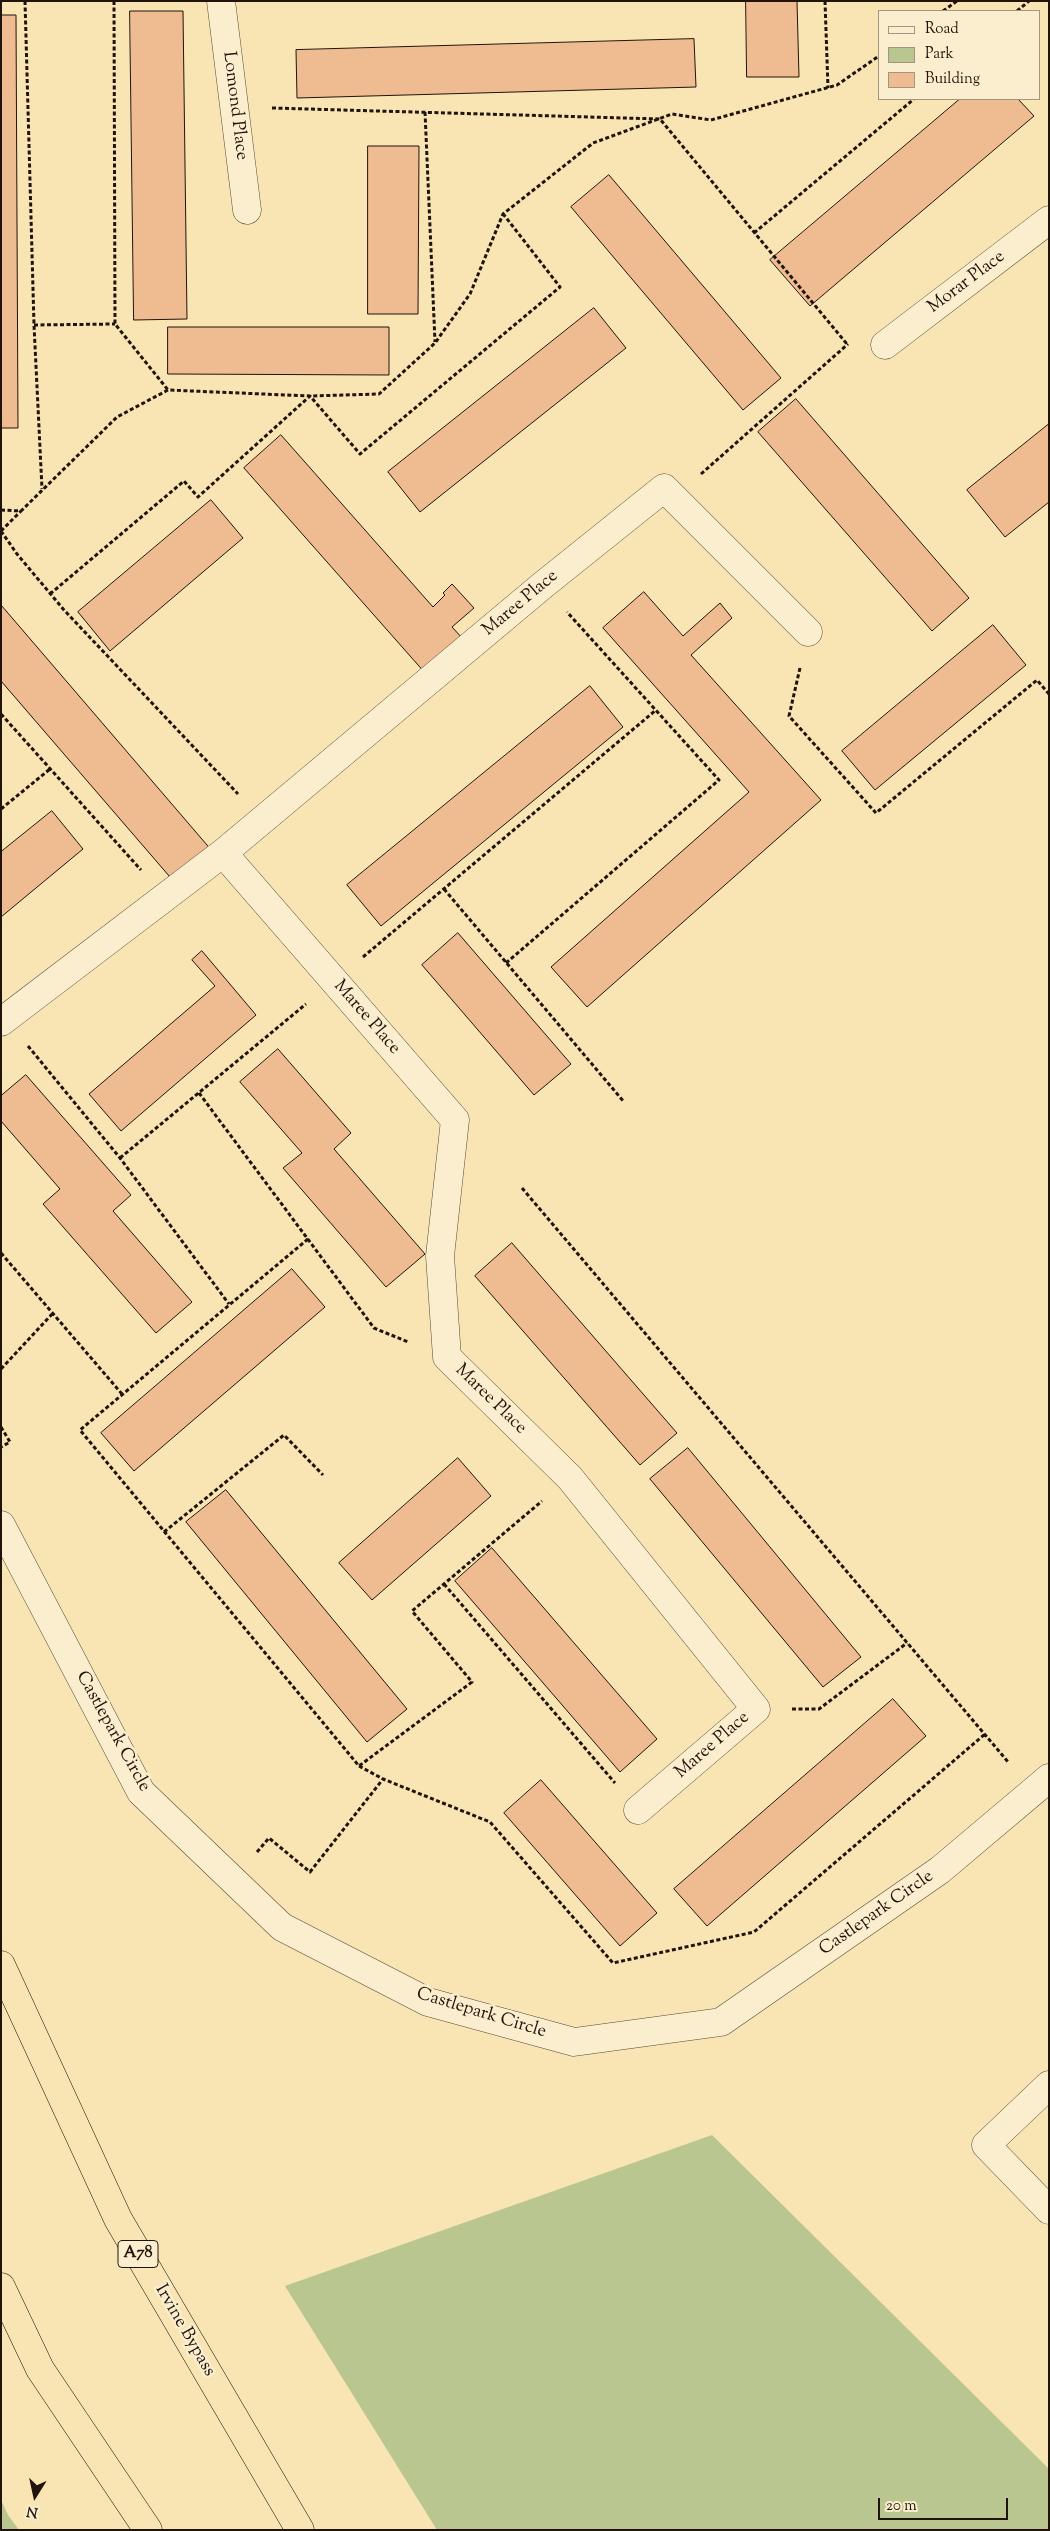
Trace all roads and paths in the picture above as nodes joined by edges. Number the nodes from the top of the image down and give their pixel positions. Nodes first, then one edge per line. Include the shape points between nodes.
1 (25, 1) edge
2 (114, 1) edge
3 (222, 1) edge
4 (825, 1) edge
5 (957, 1) edge
6 (1029, 1) edge
7 (944, 10) edge
8 (1019, 10) edge
9 (878, 57) edge
10 (828, 88) junction
11 (913, 100) edge
12 (234, 106) junction
13 (426, 112) junction
14 (660, 119) junction
15 (247, 210) dead end
16 (504, 214) junction
17 (1049, 220) edge
18 (754, 233) junction
19 (34, 324) junction
20 (115, 324) junction
21 (435, 342) junction
22 (847, 344) junction
23 (885, 345) joint
24 (168, 390) junction
25 (310, 396) junction
26 (42, 490) junction
27 (675, 498) junction
28 (1, 510) edge
29 (21, 511) junction
30 (1, 531) edge
31 (543, 586) junction
32 (50, 594) junction
33 (808, 632) joint
34 (1049, 694) edge
35 (656, 710) junction
36 (1, 714) edge
37 (50, 769) junction
38 (1, 809) edge
39 (262, 820) junction
40 (223, 853) junction
41 (444, 889) junction
42 (165, 896) junction
43 (506, 963) junction
44 (334, 981) junction
45 (3, 1020) edge
46 (199, 1093) junction
47 (624, 1102) dead end
48 (120, 1158) junction
49 (522, 1188) dead end
50 (308, 1239) junction
51 (1, 1253) edge
52 (229, 1304) junction
53 (53, 1313) junction
54 (447, 1357) junction
55 (1, 1369) edge
56 (122, 1394) junction
57 (1, 1427) edge
58 (1, 1447) edge
59 (323, 1475) dead end
60 (570, 1478) junction
61 (1, 1525) edge
62 (164, 1532) junction
63 (444, 1584) junction
64 (907, 1643) junction
65 (756, 1709) junction
66 (985, 1734) junction
67 (359, 1766) junction
68 (383, 1779) junction
69 (1041, 1785) edge
70 (638, 1810) joint
71 (233, 1880) junction
72 (1, 1965) edge
73 (1049, 2084) edge
74 (1049, 2210) edge
75 (1, 2287) edge
76 (148, 2530) edge
77 (300, 2530) edge

1 - 19 path
2 - 20 path
3 - 12 street, Lomond Place
4 - 10 path
5 - 7 path
6 - 8 path
9 - 10 path via 837,86
10 - 14 path via 711,120 672,114
11 - 18 path
12 - 13 path
12 - 15 street, Lomond Place
13 - 14 path
13 - 21 path
14 - 16 path via 592,143
14 - 18 path
16 - 21 path via 470,294
16 - 25 path via 560,287 360,454
17 - 23 street, Morar Place
18 - 22 path
19 - 20 path
19 - 26 path
20 - 24 path
21 - 25 path via 379,394
22 - 23 path via 856,336
22 - 27 path
24 - 25 path
24 - 26 path via 117,417
25 - 32 path via 198,497 184,481
26 - 29 path
27 - 31 street, Maree Place via 664,488
27 - 33 street
28 - 29 path
29 - 30 path
30 - 32 path
31 - 35 path
31 - 39 street, Maree Place
32 - 39 path
33 - 34 path via 789,716 876,813 1037,680
35 - 41 path
35 - 43 path via 719,780
36 - 37 path
37 - 38 path
37 - 42 path
39 - 40 street, Maree Place
40 - 42 street, Maree Place
40 - 44 street, Maree Place
41 - 43 path
41 - 44 path
42 - 45 street, Maree Place
43 - 47 path
44 - 46 path
44 - 54 street, Maree Place via 455,1120 440,1256
45 - 48 path
46 - 48 path
46 - 50 path
48 - 52 path
49 - 64 path
50 - 52 path
50 - 54 path via 374,1328
51 - 53 path
52 - 56 path
53 - 55 path
53 - 56 path
54 - 60 street, Maree Place
56 - 62 path via 80,1430
57 - 58 path via 10,1442
59 - 62 path via 284,1435
60 - 63 path
60 - 65 street, Maree Place
61 - 71 street, Castlepark Circle via 141,1792
62 - 67 path
63 - 67 path via 412,1611 472,1682
63 - 70 path
64 - 65 path via 819,1708
64 - 66 path
65 - 70 street, Maree Place
66 - 68 path via 754,1932 613,1964 490,1822
66 - 69 path
67 - 68 path
68 - 71 path via 310,1872 269,1838
69 - 71 street, Castlepark Circle via 940,1870 721,2022 574,2042 428,2002 282,1927
72 - 77 highway, Irvine Bypass / A78 via 118,2219
73 - 74 street via 986,2145
75 - 76 highway via 40,2369

